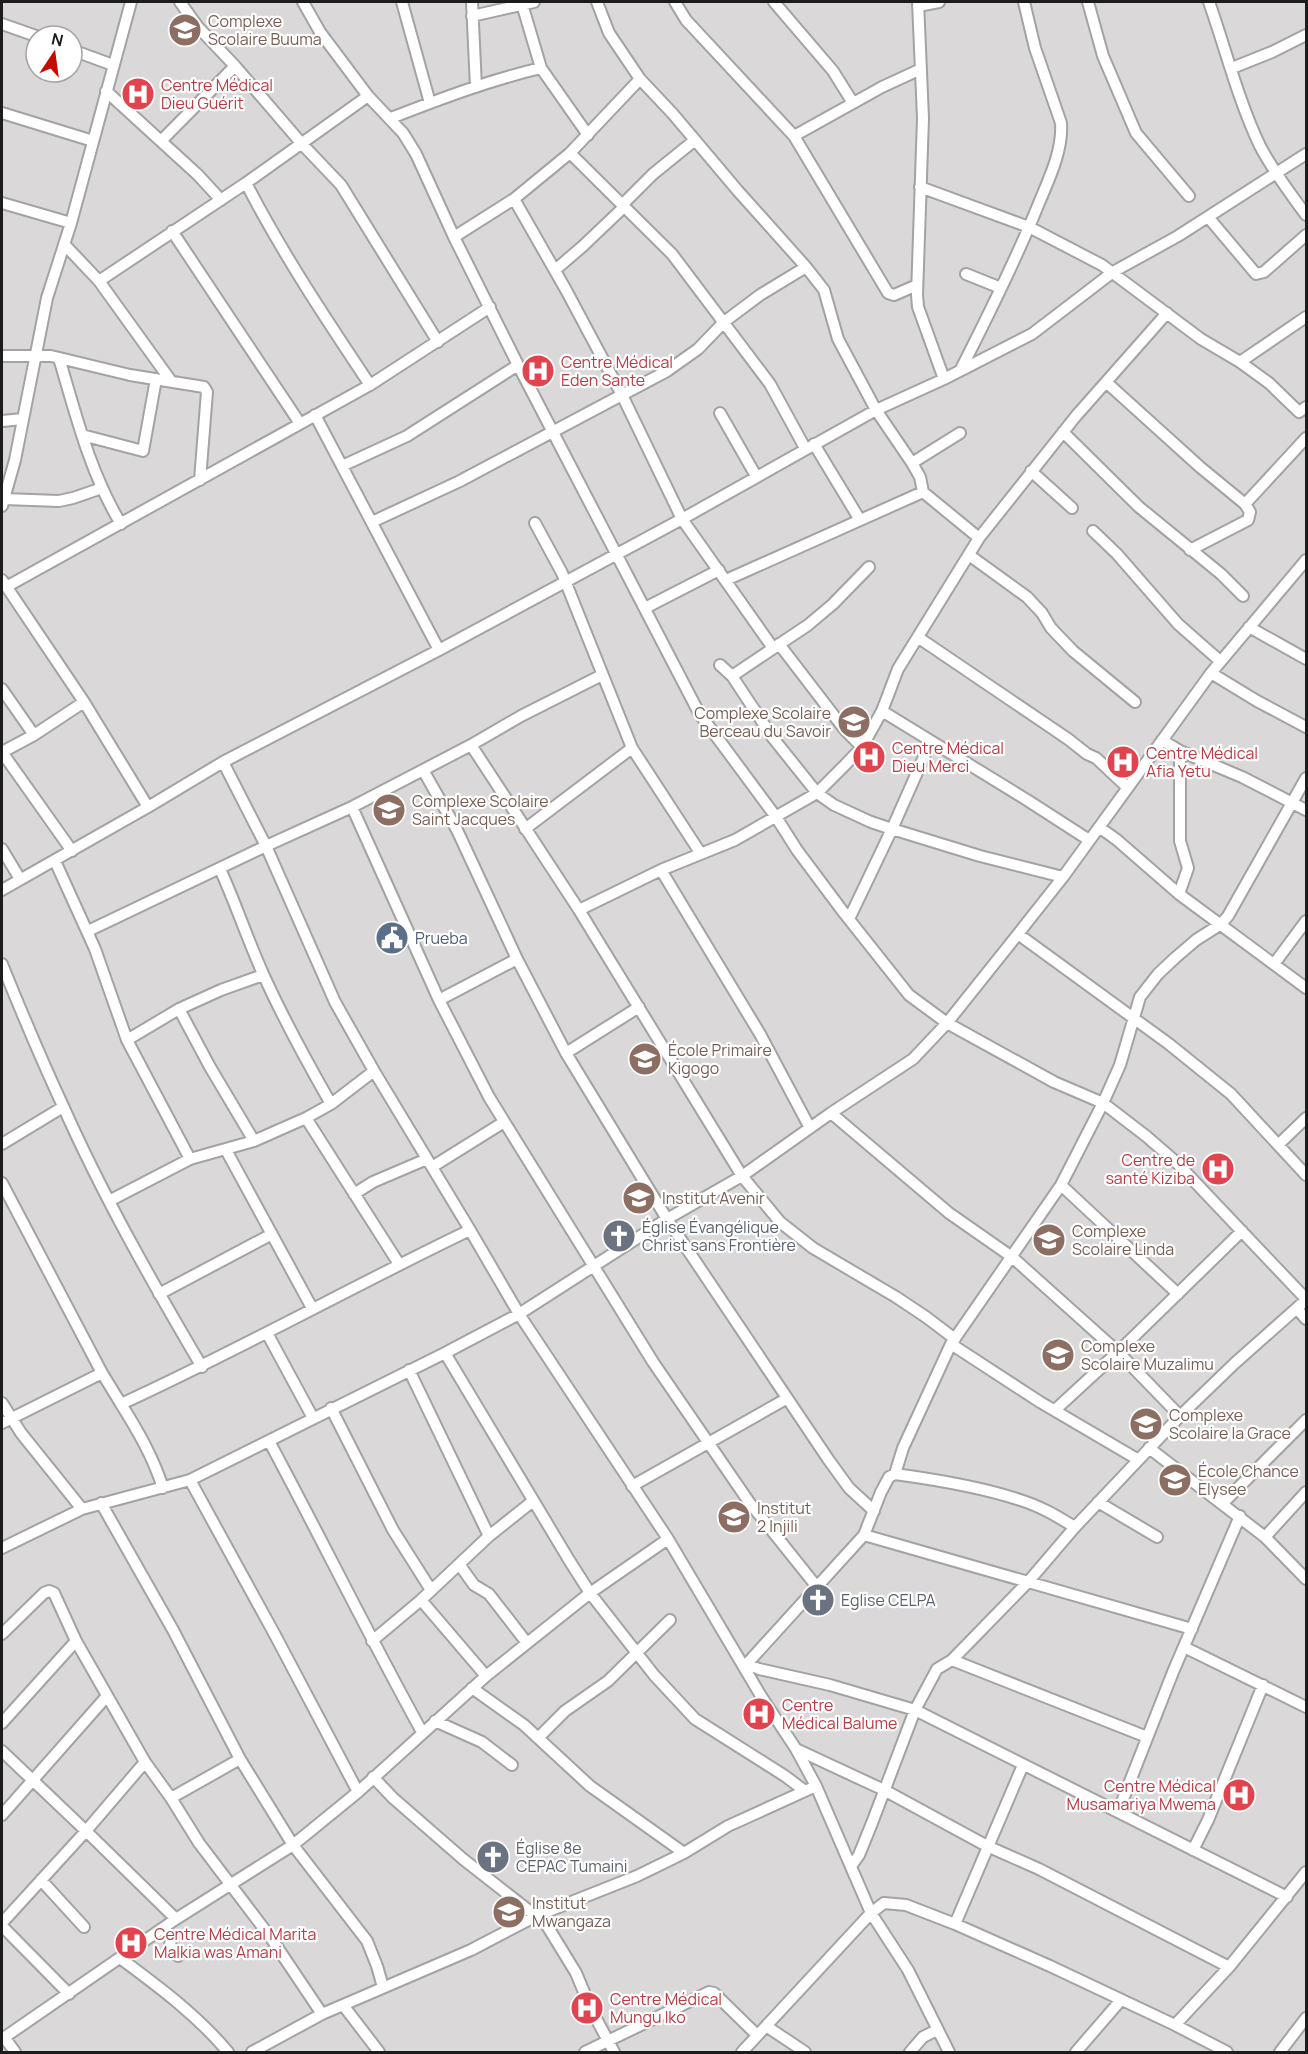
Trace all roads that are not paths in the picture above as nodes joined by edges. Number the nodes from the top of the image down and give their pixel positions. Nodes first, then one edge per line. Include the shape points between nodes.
1 (131, 2) edge
2 (180, 2) edge
3 (303, 2) edge
4 (402, 2) edge
5 (472, 2) edge
6 (534, 2) edge
7 (597, 2) edge
8 (675, 2) edge
9 (774, 2) edge
10 (939, 2) edge
11 (1024, 2) edge
12 (1088, 2) edge
13 (1209, 2) edge
14 (522, 4) junction
15 (918, 4) edge
16 (472, 16) junction
17 (2, 24) edge
18 (24, 32) edge
19 (1306, 35) edge
20 (84, 54) edge
21 (113, 64) junction
22 (235, 66) junction
23 (541, 68) junction
24 (1232, 68) junction
25 (921, 69) junction
26 (640, 79) junction
27 (476, 87) junction
28 (106, 91) junction
29 (368, 96) junction
30 (430, 103) junction
31 (853, 103) junction
32 (2, 113) edge
33 (391, 118) junction
34 (588, 135) junction
35 (794, 136) junction
36 (695, 140) junction
37 (93, 141) junction
38 (161, 141) junction
39 (302, 144) junction
40 (570, 153) junction
41 (1306, 154) edge
42 (1275, 173) junction
43 (246, 183) junction
44 (920, 187) junction
45 (1190, 196) dead end
46 (514, 199) junction
47 (220, 200) junction
48 (2, 203) edge
49 (624, 205) junction
50 (1306, 215) edge
51 (1208, 217) junction
52 (71, 223) junction
53 (1029, 227) junction
54 (172, 231) junction
55 (1306, 235) edge
56 (454, 237) junction
57 (64, 244) junction
58 (806, 267) junction
59 (555, 270) junction
60 (1113, 272) junction
61 (966, 274) dead end
62 (99, 281) junction
63 (917, 285) junction
64 (1001, 288) junction
65 (490, 307) junction
66 (1167, 314) junction
67 (1306, 317) edge
68 (724, 322) junction
69 (438, 342) junction
70 (2, 356) edge
71 (35, 356) junction
72 (59, 358) junction
73 (1240, 362) junction
74 (518, 364) junction
75 (960, 371) junction
76 (156, 379) junction
77 (944, 379) junction
78 (171, 381) junction
79 (1106, 382) junction
80 (370, 385) junction
81 (622, 395) junction
82 (876, 410) junction
83 (720, 413) dead end
84 (1304, 413) edge
85 (315, 415) junction
86 (23, 419) junction
87 (2, 422) edge
88 (299, 422) junction
89 (552, 431) junction
90 (960, 432) dead end
91 (1063, 432) junction
92 (82, 435) junction
93 (1306, 438) edge
94 (810, 446) junction
95 (912, 463) junction
96 (342, 465) junction
97 (1031, 471) junction
98 (756, 476) junction
99 (200, 480) junction
100 (102, 488) junction
101 (923, 492) junction
102 (3, 503) edge
103 (1245, 504) junction
104 (1072, 508) dead end
105 (682, 519) junction
106 (860, 519) junction
107 (372, 522) junction
108 (535, 523) dead end
109 (121, 524) junction
110 (1093, 531) dead end
111 (980, 538) junction
112 (1190, 550) junction
113 (617, 553) junction
114 (969, 555) junction
115 (1306, 560) edge
116 (868, 567) dead end
117 (719, 570) junction
118 (1303, 571) edge
119 (726, 580) junction
120 (565, 582) junction
121 (4, 583) edge
122 (1243, 596) dead end
123 (645, 608) junction
124 (1249, 627) junction
125 (919, 638) junction
126 (776, 646) junction
127 (440, 650) junction
128 (1306, 659) edge
129 (1221, 661) junction
130 (720, 665) dead end
131 (1211, 673) junction
132 (602, 675) junction
133 (732, 676) junction
134 (2, 689) edge
135 (84, 702) junction
136 (1135, 702) dead end
137 (882, 711) junction
138 (1306, 727) edge
139 (34, 735) junction
140 (1162, 740) junction
141 (931, 741) junction
142 (471, 745) junction
143 (862, 747) junction
144 (632, 748) junction
145 (1180, 751) junction
146 (223, 762) junction
147 (423, 770) junction
148 (1306, 778) edge
149 (1128, 787) junction
150 (817, 793) junction
151 (1292, 802) junction
152 (148, 807) junction
153 (352, 807) junction
154 (1306, 810) edge
155 (776, 817) junction
156 (1099, 827) junction
157 (525, 829) junction
158 (892, 829) junction
159 (1089, 840) junction
160 (266, 846) junction
161 (2, 849) edge
162 (72, 851) junction
163 (701, 854) junction
164 (55, 861) junction
165 (220, 869) junction
166 (662, 870) junction
167 (1063, 877) junction
168 (20, 879) junction
169 (2, 891) edge
170 (1179, 894) junction
171 (579, 910) junction
172 (849, 919) junction
173 (1306, 921) edge
174 (1221, 924) junction
175 (88, 932) junction
176 (1018, 934) junction
177 (517, 959) junction
178 (2, 963) edge
179 (1274, 964) junction
180 (263, 975) junction
181 (1306, 988) edge
182 (439, 1000) junction
183 (639, 1007) junction
184 (180, 1009) junction
185 (1134, 1017) junction
186 (947, 1023) junction
187 (127, 1040) junction
188 (566, 1053) junction
189 (374, 1071) junction
190 (1103, 1103) junction
191 (331, 1104) junction
192 (63, 1107) junction
193 (831, 1113) junction
194 (306, 1118) junction
195 (1306, 1118) edge
196 (504, 1122) junction
197 (810, 1128) junction
198 (254, 1141) junction
199 (2, 1144) edge
200 (1278, 1144) junction
201 (226, 1150) junction
202 (190, 1160) junction
203 (429, 1163) junction
204 (1306, 1175) edge
205 (742, 1176) junction
206 (2, 1183) edge
207 (1061, 1185) junction
208 (354, 1194) junction
209 (109, 1201) junction
210 (667, 1219) junction
211 (470, 1230) junction
212 (1242, 1231) junction
213 (272, 1234) junction
214 (1012, 1257) junction
215 (399, 1264) junction
216 (592, 1266) junction
217 (159, 1294) junction
218 (1178, 1294) junction
219 (1306, 1300) edge
220 (312, 1308) junction
221 (1297, 1309) junction
222 (519, 1314) junction
223 (1306, 1319) edge
224 (267, 1333) junction
225 (953, 1342) junction
226 (1118, 1352) junction
227 (445, 1353) junction
228 (202, 1367) junction
229 (409, 1370) junction
230 (102, 1372) junction
231 (786, 1398) junction
232 (2, 1402) edge
233 (121, 1404) junction
234 (331, 1408) junction
235 (1055, 1410) junction
236 (1180, 1416) junction
237 (313, 1418) junction
238 (1306, 1420) edge
239 (6, 1421) edge
240 (269, 1441) junction
241 (707, 1443) junction
242 (1149, 1448) junction
243 (1137, 1459) junction
244 (895, 1474) junction
245 (190, 1480) junction
246 (632, 1486) junction
247 (163, 1488) junction
248 (1306, 1492) edge
249 (533, 1501) junction
250 (1098, 1502) junction
251 (101, 1503) junction
252 (1223, 1503) junction
253 (82, 1509) junction
254 (874, 1511) junction
255 (1240, 1516) junction
256 (1075, 1527) junction
257 (864, 1535) junction
258 (489, 1536) junction
259 (1157, 1537) dead end
260 (1265, 1537) junction
261 (668, 1539) junction
262 (2, 1548) edge
263 (459, 1564) junction
264 (1306, 1579) edge
265 (1028, 1582) junction
266 (817, 1587) junction
267 (431, 1590) junction
268 (590, 1593) junction
269 (421, 1600) junction
270 (670, 1620) dead end
271 (1192, 1629) junction
272 (2, 1634) edge
273 (76, 1641) junction
274 (372, 1641) junction
275 (527, 1643) junction
276 (1184, 1647) junction
277 (636, 1652) junction
278 (952, 1660) junction
279 (746, 1665) junction
280 (486, 1676) junction
281 (1263, 1685) junction
282 (472, 1688) junction
283 (107, 1696) junction
284 (1306, 1707) edge
285 (915, 1710) junction
286 (435, 1721) junction
287 (2, 1723) edge
288 (422, 1732) junction
289 (1147, 1737) junction
290 (538, 1738) junction
291 (796, 1749) junction
292 (2, 1751) edge
293 (240, 1760) junction
294 (145, 1762) junction
295 (1023, 1765) junction
296 (512, 1766) dead end
297 (373, 1777) junction
298 (33, 1781) junction
299 (816, 1786) junction
300 (884, 1790) junction
301 (805, 1791) junction
302 (358, 1792) junction
303 (171, 1798) junction
304 (1118, 1812) junction
305 (2, 1815) edge
306 (86, 1830) junction
307 (292, 1845) junction
308 (987, 1846) junction
309 (1193, 1850) junction
310 (684, 1853) junction
311 (852, 1865) junction
312 (1306, 1872) edge
313 (41, 1880) junction
314 (229, 1884) junction
315 (1287, 1897) junction
316 (871, 1913) junction
317 (536, 1916) junction
318 (176, 1919) junction
319 (955, 1924) junction
320 (2, 1925) edge
321 (84, 1928) dead end
322 (163, 1928) junction
323 (178, 1956) dead end
324 (120, 1958) junction
325 (1229, 1967) junction
326 (383, 1987) junction
327 (69, 1994) junction
328 (1121, 2000) junction
329 (343, 2005) junction
330 (322, 2014) junction
331 (1306, 2018) edge
332 (1175, 2025) junction
333 (766, 2026) junction
334 (936, 2030) junction
335 (757, 2035) junction
336 (3, 2038) edge
337 (607, 2047) edge
338 (15, 2052) edge
339 (228, 2052) edge
340 (252, 2052) edge
341 (379, 2052) edge
342 (585, 2052) edge
343 (614, 2052) edge
344 (742, 2052) edge
345 (805, 2052) edge
346 (910, 2052) edge
347 (949, 2052) edge
348 (1076, 2052) edge
349 (1227, 2052) edge
350 (1280, 2052) edge

1 - 21 street
2 - 22 street
3 - 29 street via 320,32
4 - 30 street
5 - 16 street
6 - 14 street
7 - 26 street via 609,33
8 - 35 street via 686,20
9 - 31 street via 832,71
10 - 15 street
11 - 53 street via 1062,134
12 - 45 street via 1103,56 1133,127
13 - 24 street
14 - 16 street
14 - 23 street
15 - 25 street
16 - 27 street
17 - 18 street
19 - 24 street
20 - 21 street
21 - 28 street
22 - 38 street
22 - 39 street
23 - 27 street
23 - 34 street
24 - 42 street via 1243,105
25 - 31 street
25 - 44 street
26 - 34 street
26 - 36 street
27 - 30 street
28 - 37 street
28 - 38 street
29 - 33 street
29 - 39 street
30 - 33 street
31 - 35 street
32 - 37 street
33 - 56 street via 416,154
34 - 40 street
35 - 63 street via 888,293 894,295
36 - 49 street via 653,174
36 - 58 street
37 - 52 street
38 - 47 street
39 - 43 street
39 - 69 street via 346,193
40 - 46 street
40 - 49 street
41 - 42 street
42 - 50 street
42 - 51 street
43 - 47 street
43 - 80 street via 302,283
44 - 53 street
44 - 63 street
46 - 56 street
46 - 59 street
47 - 54 street
48 - 52 street
49 - 59 street
49 - 68 street via 672,254
51 - 55 street via 1256,274 1264,272
51 - 60 street
52 - 57 street
53 - 60 street
53 - 64 street
54 - 62 street
54 - 88 street
56 - 65 street
57 - 62 street
57 - 71 street
58 - 68 street
58 - 82 street via 824,290 838,339
59 - 81 street
60 - 66 street
60 - 75 street via 1032,334
61 - 64 street
62 - 78 street
63 - 77 street via 918,307
64 - 75 street
65 - 69 street
65 - 74 street
66 - 73 street
66 - 79 street
67 - 73 street
68 - 81 street via 681,362
68 - 94 street
69 - 80 street
70 - 71 street
71 - 72 street
71 - 86 street
72 - 76 street
72 - 92 street
73 - 84 street
74 - 89 street
74 - 96 street via 407,436
75 - 77 street
76 - 78 street
76 - 92 street via 144,451
77 - 82 street
78 - 99 street via 204,387 207,392
79 - 91 street
79 - 103 street
80 - 85 street
81 - 89 street
81 - 105 street
82 - 94 street
82 - 95 street
83 - 98 street
85 - 88 street
85 - 96 street
86 - 87 street
86 - 102 street
88 - 99 street
89 - 107 street
89 - 113 street
90 - 95 street
91 - 97 street
91 - 112 street via 1139,507
92 - 100 street
93 - 103 street
94 - 98 street
94 - 106 street
95 - 101 street
96 - 107 street
97 - 104 street
97 - 111 street
98 - 105 street
99 - 109 street
100 - 102 street via 58,501
100 - 109 street
101 - 106 street
101 - 111 street
103 - 112 street via 1250,512 1248,520
105 - 113 street
105 - 117 street
106 - 119 street
107 - 127 street
108 - 120 street
109 - 121 street
110 - 129 street via 1178,624
111 - 114 street
112 - 122 street
113 - 120 street
113 - 123 street
114 - 125 street
114 - 136 street via 1027,597 1073,651
115 - 118 street
116 - 126 street via 820,615
117 - 119 street
117 - 123 street
118 - 124 street
119 - 126 street
120 - 127 street
120 - 132 street
121 - 135 street
123 - 155 street via 699,713
124 - 128 street
124 - 129 street
125 - 137 street via 898,669
125 - 149 street via 1096,758
126 - 133 street
126 - 143 street
127 - 146 street
129 - 131 street
130 - 133 street
131 - 138 street
131 - 140 street
132 - 142 street
132 - 144 street
133 - 150 street via 773,738
134 - 139 street
135 - 139 street
135 - 152 street
137 - 141 street
137 - 143 street
139 - 162 street via 6,750 4,755
140 - 145 street
140 - 149 street
141 - 158 street
141 - 159 street
142 - 147 street
142 - 157 street
143 - 150 street
144 - 157 street
144 - 163 street
145 - 151 street
145 - 170 street via 1180,841 1188,868
146 - 152 street
146 - 160 street
147 - 153 street
147 - 177 street via 457,830
148 - 151 street
149 - 156 street
150 - 155 street
150 - 158 street via 834,805
151 - 154 street
151 - 174 street
152 - 162 street
153 - 160 street
153 - 182 street
155 - 163 street
155 - 172 street
156 - 159 street
156 - 170 street
157 - 171 street
158 - 167 street
158 - 172 street
159 - 167 street
160 - 165 street
160 - 189 street via 320,971
161 - 168 street
162 - 164 street
163 - 166 street
164 - 168 street
164 - 175 street
165 - 175 street
165 - 180 street
166 - 171 street
166 - 197 street via 760,1034
167 - 176 street
168 - 169 street
170 - 174 street
171 - 183 street
172 - 186 street via 909,995
173 - 179 street
174 - 179 street
174 - 185 street via 1196,940 1158,974 1140,997
175 - 187 street
176 - 185 street
176 - 186 street
177 - 182 street
177 - 188 street
178 - 192 street
179 - 181 street
180 - 184 street
180 - 191 street
182 - 196 street
183 - 188 street
183 - 205 street
184 - 187 street
184 - 198 street
185 - 190 street via 1120,1065
185 - 200 street via 1231,1094
186 - 190 street via 1054,1082
186 - 193 street via 913,1059
187 - 202 street
188 - 210 street
189 - 191 street
189 - 203 street
190 - 207 street
190 - 212 street via 1176,1162
191 - 194 street
192 - 199 street
192 - 209 street
193 - 197 street
193 - 214 street via 949,1213
194 - 198 street
194 - 208 street
195 - 200 street
196 - 203 street
196 - 216 street
197 - 205 street
198 - 201 street
200 - 204 street
201 - 202 street
201 - 213 street
202 - 209 street
203 - 208 street via 373,1182
203 - 211 street
205 - 210 street
205 - 225 street via 795,1235 926,1317
206 - 230 street
207 - 214 street
207 - 218 street
208 - 215 street
209 - 217 street
210 - 216 street
210 - 231 street
211 - 215 street
211 - 222 street
212 - 218 street
212 - 219 street
213 - 217 street
213 - 220 street
214 - 225 street
214 - 226 street
215 - 220 street
216 - 222 street
216 - 241 street
217 - 228 street
218 - 226 street
219 - 221 street
220 - 224 street
221 - 223 street
221 - 236 street
222 - 227 street
222 - 246 street
224 - 228 street
224 - 237 street
225 - 235 street
225 - 244 street via 903,1448
226 - 235 street
226 - 236 street
227 - 229 street
227 - 249 street
228 - 233 street
229 - 234 street
229 - 258 street
230 - 233 street
230 - 239 street
231 - 241 street
231 - 254 street via 849,1488
232 - 239 street
233 - 247 street via 148,1449
234 - 237 street
234 - 267 street via 393,1530
235 - 243 street
236 - 242 street
237 - 240 street
238 - 252 street
239 - 253 street
240 - 245 street
240 - 274 street
241 - 246 street
241 - 266 street
242 - 243 street
242 - 252 street
243 - 250 street
244 - 254 street via 885,1484
244 - 256 street via 1026,1502
245 - 247 street
245 - 302 street
246 - 261 street
247 - 251 street
248 - 260 street
249 - 258 street
249 - 268 street
250 - 256 street
250 - 259 street
251 - 253 street
251 - 293 street
252 - 255 street
253 - 262 street
254 - 257 street
255 - 260 street
255 - 271 street
256 - 265 street
257 - 265 street
257 - 266 street
258 - 263 street
260 - 264 street
261 - 268 street
261 - 279 street
263 - 267 street
263 - 275 street via 474,1585 489,1594
265 - 271 street
265 - 278 street
266 - 279 street
267 - 269 street
268 - 275 street
268 - 277 street
269 - 274 street
269 - 280 street
270 - 277 street
271 - 276 street
272 - 273 street via 49,1591 54,1593
273 - 283 street
273 - 287 street
274 - 288 street
275 - 280 street
276 - 281 street
276 - 289 street
277 - 290 street via 608,1681 565,1711
277 - 301 street via 695,1719
278 - 285 street via 937,1669
278 - 289 street
279 - 285 street
279 - 291 street
280 - 282 street
281 - 284 street
281 - 309 street
282 - 286 street
282 - 290 street
283 - 294 street
283 - 298 street
285 - 295 street
285 - 300 street
286 - 288 street
286 - 296 street via 482,1742
288 - 297 street
289 - 304 street
290 - 310 street via 590,1786
291 - 299 street
291 - 300 street
292 - 298 street
293 - 303 street
293 - 307 street
294 - 303 street
294 - 306 street
295 - 304 street
295 - 308 street
297 - 302 street
297 - 317 street via 454,1851
298 - 305 street
298 - 306 street
299 - 301 street
299 - 311 street
300 - 308 street
300 - 311 street
301 - 310 street via 728,1826
302 - 307 street
303 - 314 street
304 - 309 street
306 - 313 street
306 - 318 street
307 - 314 street
307 - 326 street via 367,1941
308 - 319 street
308 - 325 street
309 - 315 street
310 - 317 street
311 - 316 street
312 - 315 street
313 - 320 street
313 - 321 street
314 - 318 street
314 - 330 street
315 - 325 street
316 - 319 street via 884,1903 906,1905
316 - 333 street
316 - 334 street via 908,1970
317 - 326 street via 471,1950
317 - 337 street via 546,1924 576,1973
318 - 322 street
319 - 328 street
320 - 327 street
322 - 323 street
322 - 324 street
324 - 327 street
324 - 339 street via 182,2006
325 - 332 street
326 - 329 street
327 - 336 street
328 - 332 street
328 - 348 street
329 - 330 street
329 - 341 street
330 - 340 street
331 - 350 street
332 - 349 street
333 - 335 street
333 - 345 street
334 - 346 street via 923,2037
334 - 347 street
335 - 337 street via 709,1992
335 - 344 street
336 - 338 street
337 - 342 street
337 - 343 street

